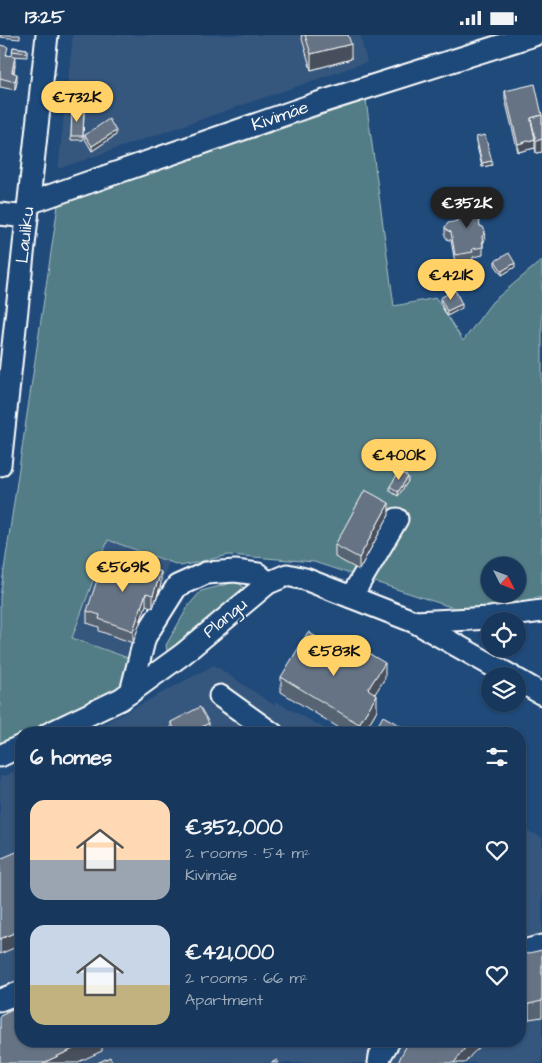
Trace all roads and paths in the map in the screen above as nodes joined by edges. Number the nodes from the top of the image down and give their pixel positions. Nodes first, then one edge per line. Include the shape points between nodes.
1 (47, 35) edge
2 (534, 35) edge
3 (28, 210) junction
4 (0, 214) edge
5 (0, 465) edge
6 (397, 519) dead end
7 (268, 583) junction
8 (352, 597) junction
9 (542, 611) edge
10 (415, 622) junction
11 (495, 667) edge
12 (526, 685) edge
13 (131, 692) junction
14 (542, 694) edge
15 (220, 696) dead end
16 (63, 727) edge
17 (263, 727) edge
18 (15, 749) edge
19 (0, 756) edge
20 (542, 946) edge
21 (526, 950) edge
22 (15, 994) edge
23 (0, 1000) edge
24 (385, 1047) edge
25 (379, 1063) edge

1 - 3 street, Lauliku
2 - 3 street, Kivimäe via 314,104
3 - 4 street, Kivimäe
3 - 5 street, Lauliku
6 - 8 street
7 - 8 street, Plangu via 287,575
7 - 13 street, Plangu via 183,654
7 - 13 street via 258,574 235,571 206,573 177,586 145,637
8 - 10 street, Plangu
9 - 10 street, Plangu
10 - 11 street, Plangu
12 - 14 street
13 - 16 street, Plangu
15 - 17 street
18 - 19 street
20 - 21 street
22 - 23 street
24 - 25 street

